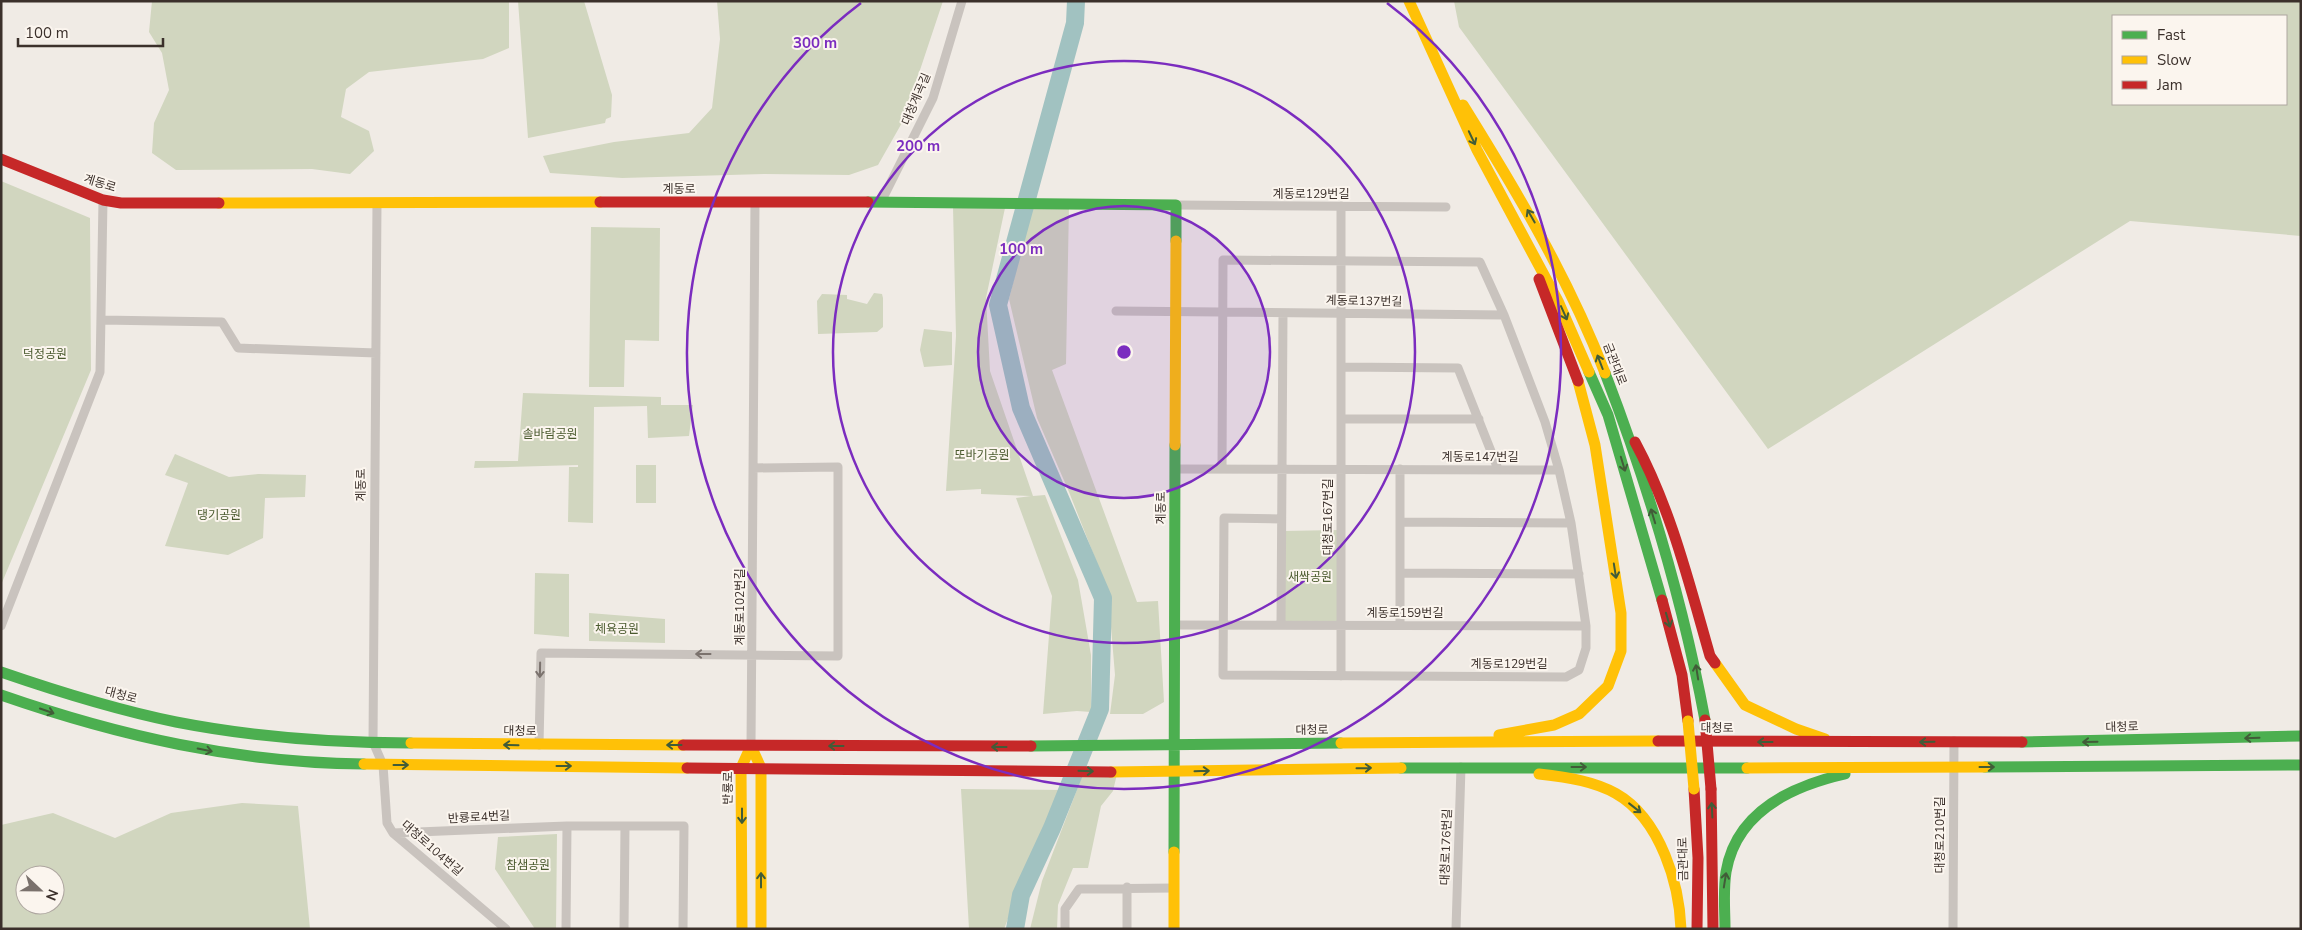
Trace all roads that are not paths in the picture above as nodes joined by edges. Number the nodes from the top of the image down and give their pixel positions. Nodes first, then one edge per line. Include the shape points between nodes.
1 (962, 1) edge
2 (1409, 1) edge
3 (1428, 47) junction
4 (1, 159) edge
5 (103, 200) junction
6 (755, 202) junction
7 (881, 202) junction
8 (377, 203) junction
9 (1176, 205) junction
10 (1341, 206) junction
11 (1446, 207) dead end
12 (1517, 223) junction
13 (1341, 262) junction
14 (1116, 311) dead end
15 (1176, 312) junction
16 (1223, 312) junction
17 (1283, 313) junction
18 (1341, 313) junction
19 (1504, 315) junction
20 (101, 320) junction
21 (376, 353) junction
22 (1341, 367) junction
23 (1619, 412) junction
24 (1341, 419) junction
25 (1479, 419) junction
26 (753, 468) junction
27 (1175, 469) junction
28 (1222, 469) junction
29 (1281, 469) junction
30 (1341, 469) junction
31 (1400, 469) junction
32 (1498, 470) junction
33 (1559, 470) junction
34 (1281, 519) junction
35 (1400, 522) junction
36 (1571, 523) junction
37 (1400, 573) junction
38 (1579, 574) junction
39 (1175, 625) junction
40 (1223, 625) junction
41 (1280, 625) junction
42 (1341, 625) junction
43 (1, 626) edge
44 (1400, 626) junction
45 (1586, 626) junction
46 (752, 654) junction
47 (1, 672) edge
48 (1341, 676) junction
49 (1, 695) edge
50 (2301, 736) edge
51 (1467, 741) junction
52 (1954, 741) junction
53 (373, 742) junction
54 (1837, 742) junction
55 (540, 745) junction
56 (751, 746) junction
57 (1174, 746) junction
58 (383, 765) junction
59 (2301, 765) edge
60 (1467, 767) junction
61 (742, 768) junction
62 (761, 768) junction
63 (1876, 768) junction
64 (1953, 768) junction
65 (1174, 772) junction
66 (566, 826) junction
67 (625, 826) junction
68 (394, 833) junction
69 (1127, 887) junction
70 (1174, 888) junction
71 (506, 929) edge
72 (566, 929) edge
73 (624, 929) edge
74 (683, 929) edge
75 (742, 929) edge
76 (761, 929) edge
77 (1065, 929) edge
78 (1126, 929) edge
79 (1174, 929) edge
80 (1456, 929) edge
81 (1681, 929) edge
82 (1697, 929) edge
83 (1713, 929) edge
84 (1725, 929) edge
85 (1952, 929) edge

1 - 7 street, 대청계곡길 via 933,98
2 - 3 main road, 금관대로
3 -> 12 main road, 금관대로 via 1477,150
23 -> 3 main road, 금관대로 via 1573,297 1551,254
4 - 5 main road, 계동로
5 - 8 main road, 계동로 via 120,203
5 - 20 street
6 - 7 main road, 계동로
6 - 8 main road, 계동로
6 - 26 street, 계동로102번길
7 - 9 main road, 계동로
8 - 21 street, 계동로
9 - 10 street, 계동로129번길
9 - 15 main road, 계동로
10 - 11 street, 계동로129번길
10 - 13 street, 대청로167번길
12 -> 51 main road via 1577,377 1596,445 1622,613 1621,650 1608,686 1579,714 1554,725
12 -> 82 main road, 금관대로, bridge via 1558,301 1608,415 1672,633 1682,675 1694,789 1698,858
13 - 16 street via 1223,260
13 - 18 street, 대청로167번길
13 - 19 street, 계동로129번길 via 1480,262
14 - 15 street, 계동로137번길
15 - 16 street, 계동로137번길
15 - 27 main road, 계동로
16 - 17 street, 계동로137번길
16 - 28 street
17 - 18 street, 계동로137번길
17 - 29 street
18 - 19 street, 계동로137번길
18 - 22 street, 대청로167번길
19 - 33 street, 계동로129번길 via 1545,422
20 - 21 street via 222,322 238,348
20 - 43 street via 100,372
21 - 53 street, 계동로
22 - 24 street, 대청로167번길
22 - 25 street via 1458,368
23 - 54 main road via 1654,477 1672,526 1710,656 1745,705 1796,729
83 -> 23 main road, 금관대로, bridge via 1711,789 1705,720 1694,658 1675,585
24 - 25 street
24 - 30 street, 대청로167번길
25 - 32 street
26 - 46 street, 계동로102번길
26 - 46 street via 838,468 838,656
27 - 28 street, 계동로147번길
27 - 39 main road, 계동로
28 - 29 street, 계동로147번길
29 - 30 street, 계동로147번길
29 - 34 street
30 - 31 street, 계동로147번길
30 - 42 street, 대청로167번길
31 - 32 street, 계동로147번길
31 - 35 street
32 - 33 street, 계동로147번길
33 - 36 street, 계동로129번길
34 - 40 street via 1224,518
34 - 41 street
35 - 36 street
35 - 37 street
36 - 38 street, 계동로129번길
37 - 38 street
37 - 44 street
38 - 45 street, 계동로129번길
39 - 40 street, 계동로159번길
39 - 57 main road, 계동로
40 - 41 street, 계동로159번길
40 - 48 street via 1223,676
41 - 42 street, 계동로159번길
42 - 44 street, 계동로159번길
42 - 48 street, 대청로167번길
44 - 45 street, 계동로159번길
45 - 48 street, 계동로129번길 via 1586,648 1579,670 1566,677
46 -> 55 street via 541,653
46 - 56 street, 계동로102번길
47 - 53 main road, 대청로 via 94,702 204,728 314,740
49 -> 58 main road via 150,740 250,759
50 -> 52 main road, 대청로 via 2085,742
54 -> 51 main road, 대청로
51 - 57 main road, 대청로
52 -> 54 main road, 대청로
52 - 64 street, 대청로210번길
55 -> 53 main road, 대청로
53 - 58 street, 계동로
56 -> 55 main road, 대청로
57 -> 56 main road, 대청로
56 - 61 main road, 반룡로
56 - 62 main road
57 - 65 main road, 계동로
58 -> 61 main road
58 - 68 street, 대청로104번길 via 387,823
64 -> 59 main road
60 -> 63 main road
65 -> 60 main road
60 - 80 street, 대청로176번길
60 -> 81 main road via 1580,780 1612,791 1640,810 1657,836 1670,866 1681,908
61 - 62 main road
61 -> 75 main road, 반룡로
62 -> 65 main road
76 -> 62 main road
63 - 64 main road
84 -> 63 main road via 1724,884 1731,852 1750,820 1786,792 1825,778
64 - 85 street, 대청로210번길
65 - 70 main road, 계동로
66 - 67 street, 반룡로4번길
66 - 68 street, 반룡로4번길
66 - 72 street
67 - 73 street
67 - 74 street, 반룡로4번길 via 684,826
68 - 71 street, 대청로104번길
69 - 70 street
69 - 77 street via 1079,889 1064,909
69 - 78 street
70 - 79 main road, 계동로

